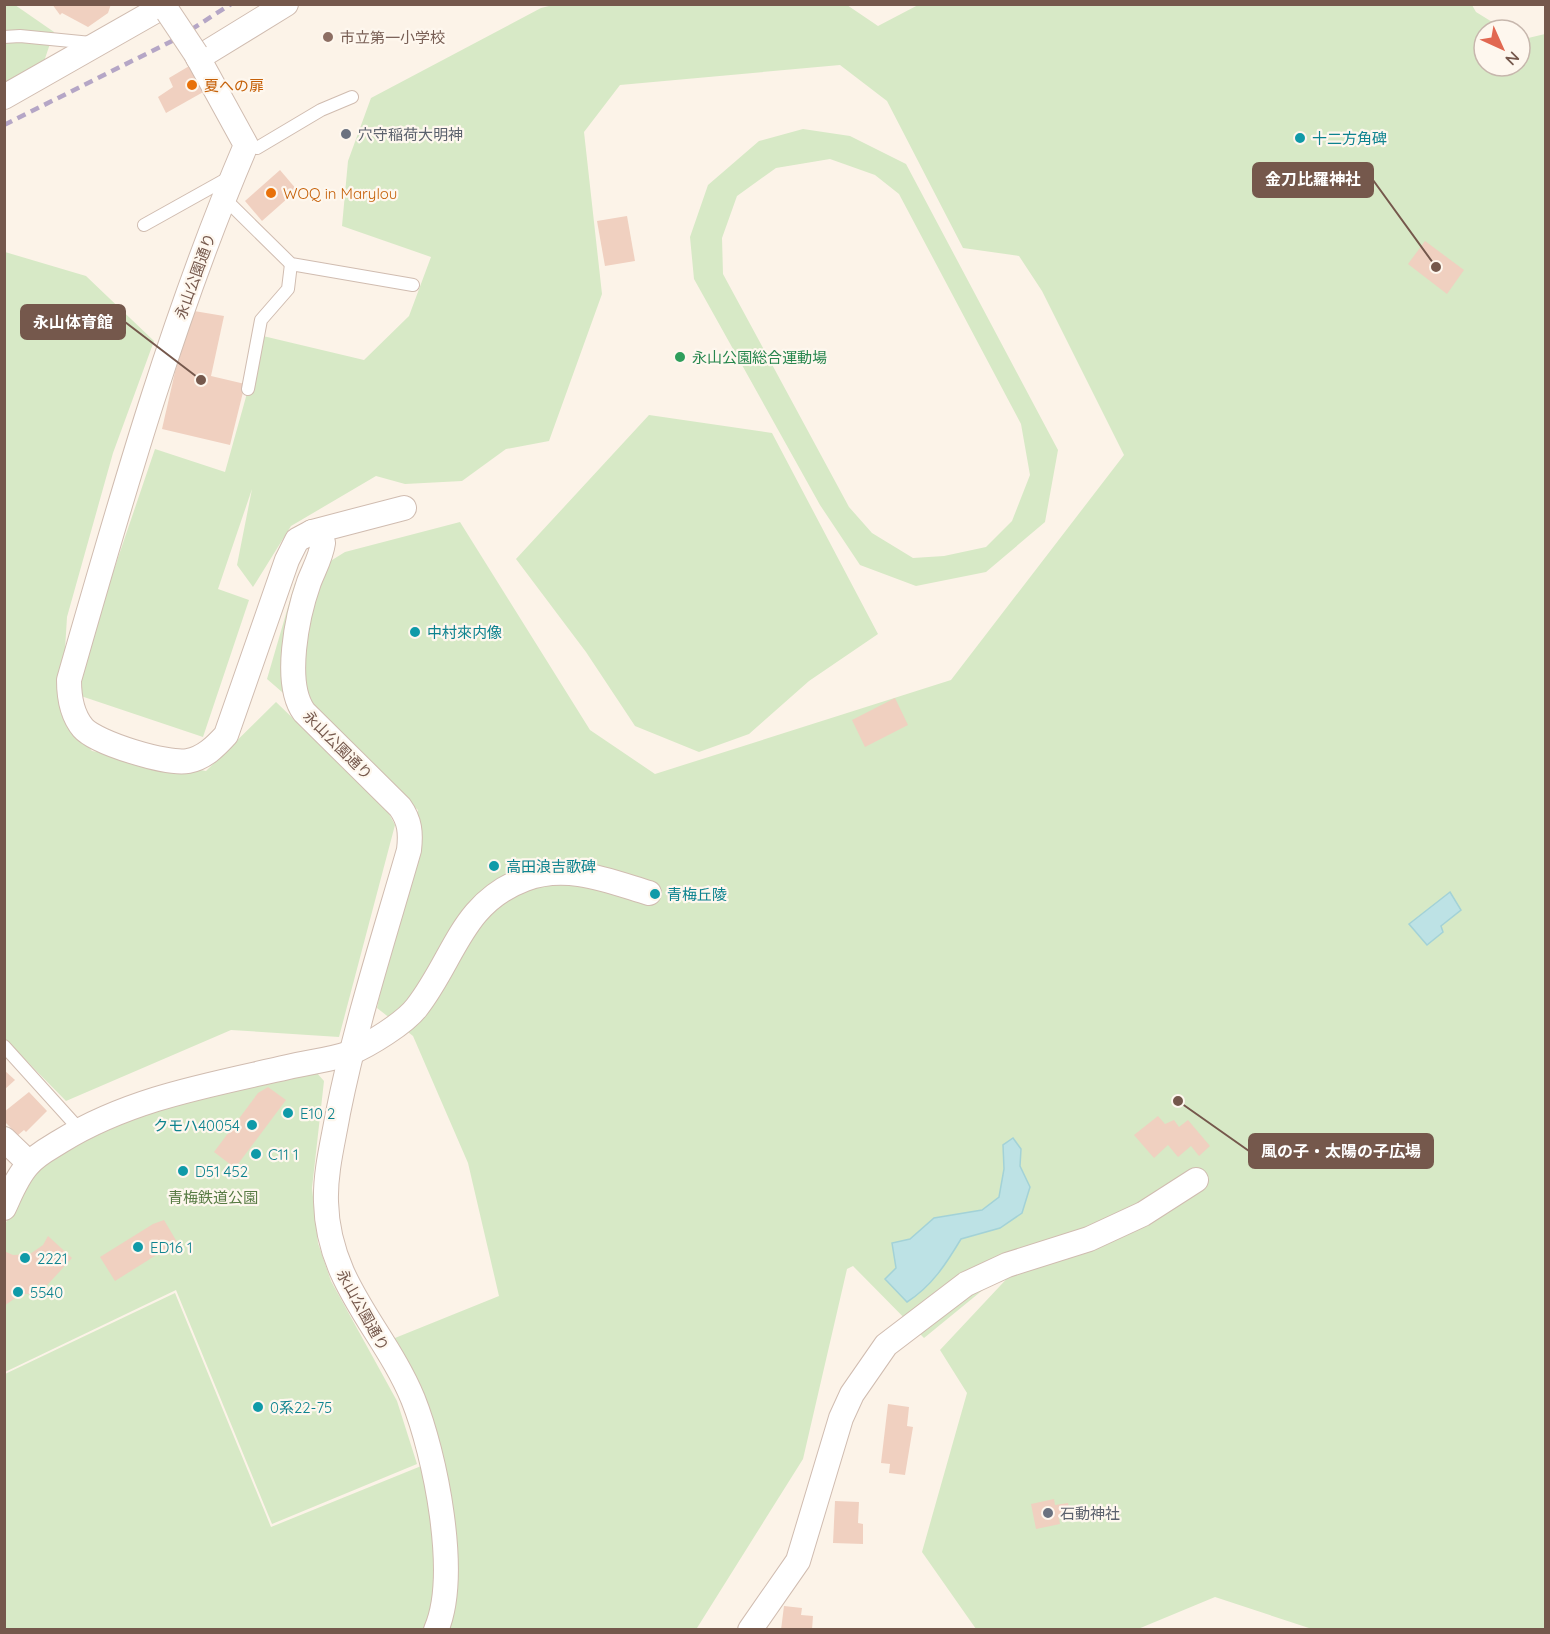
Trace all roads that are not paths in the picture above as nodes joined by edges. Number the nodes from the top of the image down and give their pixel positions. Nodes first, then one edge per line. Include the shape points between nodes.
1 (286, 4) edge
2 (165, 8) edge
3 (4, 37) edge
4 (99, 44) junction
5 (197, 56) junction
6 (4, 97) edge
7 (352, 97) dead end
8 (246, 145) junction
9 (233, 175) junction
10 (224, 198) junction
11 (144, 225) dead end
12 (291, 264) junction
13 (413, 285) dead end
14 (248, 389) dead end
15 (405, 508) dead end
16 (312, 532) junction
17 (649, 893) dead end
18 (4, 1046) edge
19 (350, 1053) junction
20 (80, 1130) junction
21 (4, 1139) edge
22 (30, 1163) junction
23 (1196, 1180) dead end
24 (4, 1208) edge
25 (436, 1629) edge
26 (750, 1629) edge

1 - 5 street
2 - 4 street
2 - 5 street, bridge
3 - 4 lane
4 - 6 street
5 - 8 street
7 - 8 lane via 321,110 257,148
8 - 9 street, 永山公園通り
9 - 10 street, 永山公園通り
9 - 11 lane
10 - 12 lane
10 - 16 street, 永山公園通り via 132,460 69,680 69,696 83,728 99,740 169,760 194,759 216,747 226,735 287,560 297,540
12 - 13 lane
12 - 14 lane via 288,289 261,320
15 - 16 street
16 - 19 street, 永山公園通り via 323,543 298,624 293,684 297,702 400,807 411,834
17 - 19 street via 590,875 562,872 527,878 494,894 469,920 417,1008 402,1022
18 - 20 lane
19 - 20 street via 165,1096
19 - 25 street, 永山公園通り via 329,1159 326,1202 332,1252 413,1399 433,1464 444,1531 446,1586 444,1611
20 - 22 street
21 - 22 street
22 - 24 street via 19,1176
23 - 26 street via 1143,1214 1089,1239 1007,1265 966,1284 886,1345 852,1394 841,1418 798,1561

